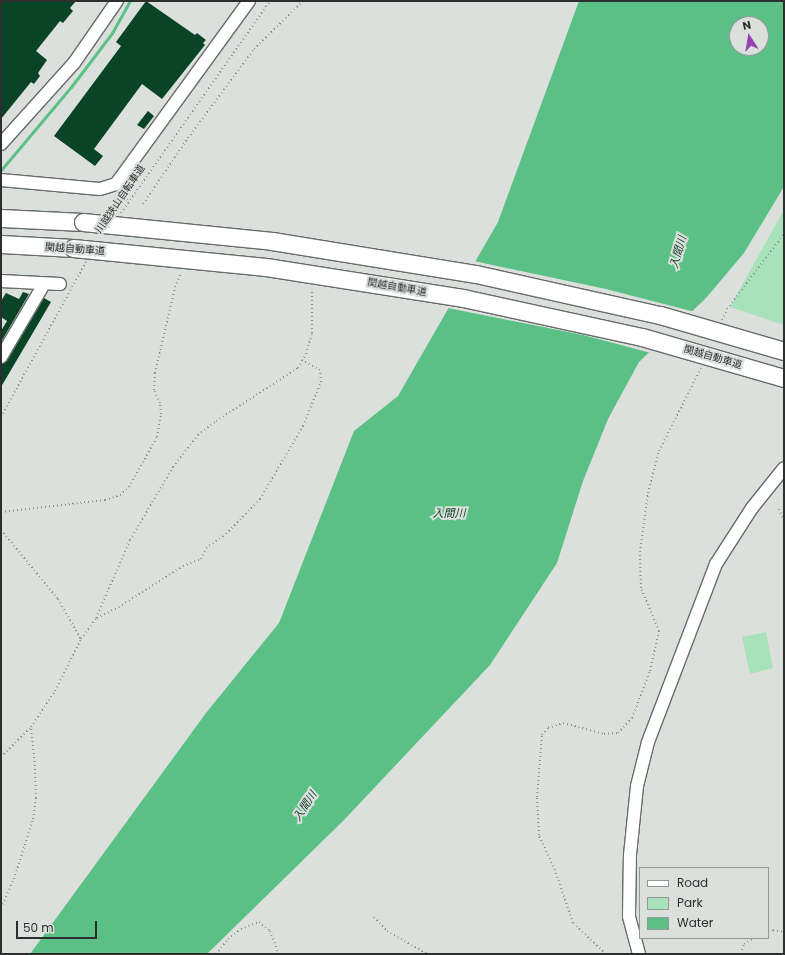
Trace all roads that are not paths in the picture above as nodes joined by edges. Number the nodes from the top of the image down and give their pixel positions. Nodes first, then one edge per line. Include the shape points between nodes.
1 (117, 1) edge
2 (249, 1) edge
3 (1, 144) edge
4 (1, 180) edge
5 (1, 218) edge
6 (1, 244) edge
7 (44, 284) junction
8 (60, 284) dead end
9 (3, 285) edge
10 (784, 351) edge
11 (1, 357) edge
12 (784, 378) edge
13 (784, 468) edge
14 (639, 954) edge

1 - 3 street via 74,63
2 - 4 street via 116,184 100,189
5 - 10 highway, bridge via 83,222 272,241 476,274 660,315
6 - 12 highway, 関越自動車道, bridge via 72,248 266,267 463,298 642,337
7 - 8 street
7 - 9 street
7 - 11 street
13 - 14 street via 740,524 716,564 648,742 637,786 630,855 628,916

